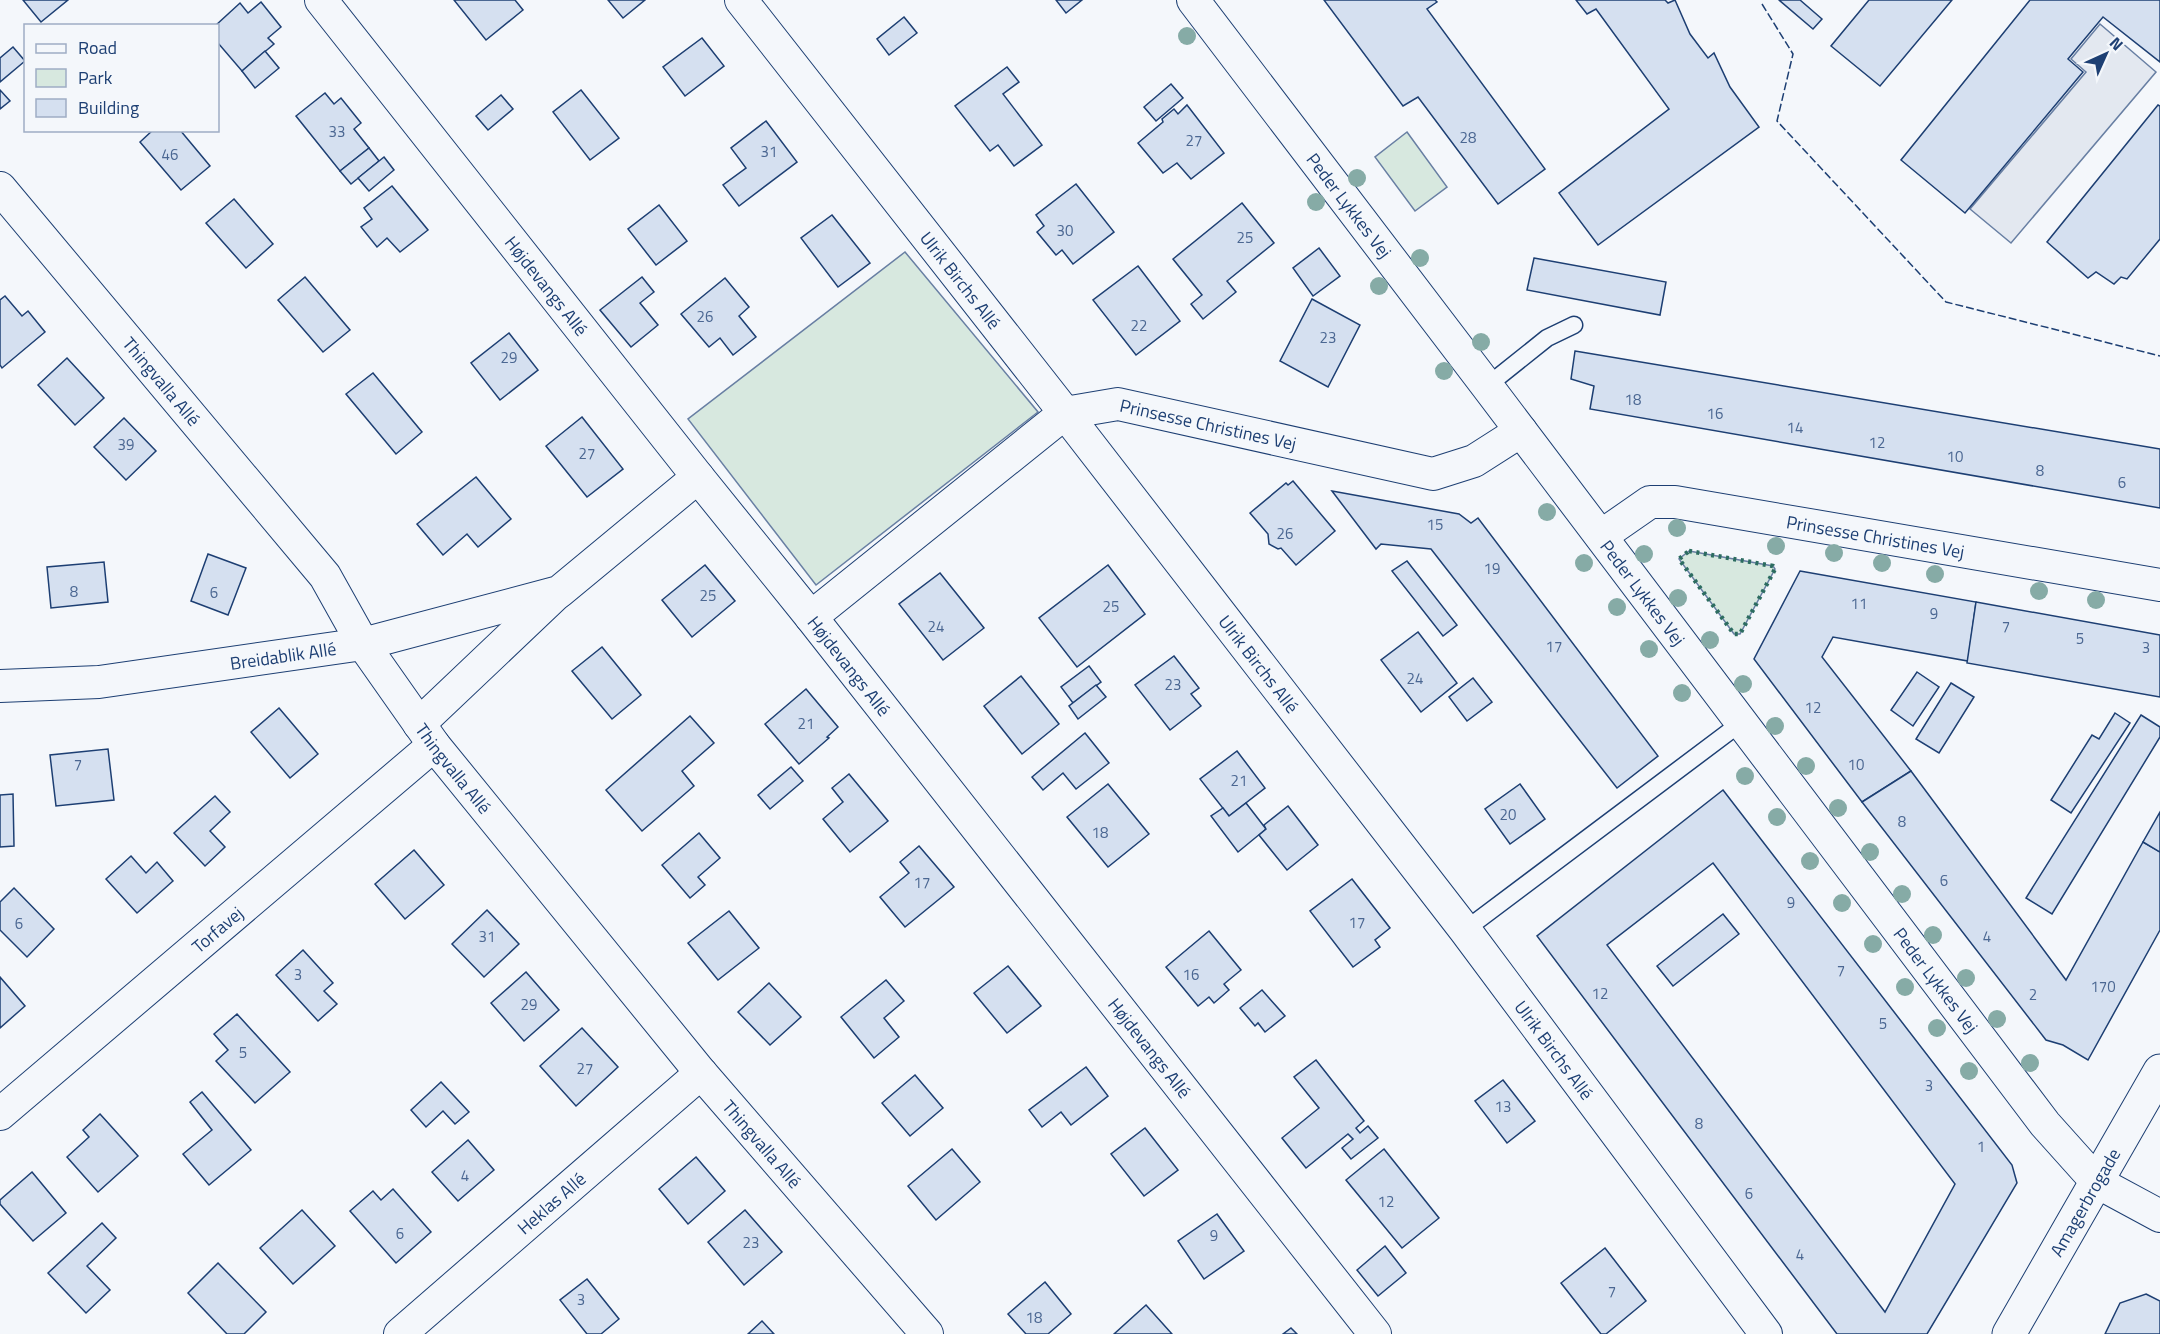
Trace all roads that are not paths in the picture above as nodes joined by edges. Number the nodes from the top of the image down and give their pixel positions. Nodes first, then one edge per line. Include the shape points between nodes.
1 (321, 0) edge
2 (741, 0) edge
3 (1192, 0) edge
4 (0, 188) edge
5 (1574, 325) dead end
6 (1487, 386) junction
7 (1065, 413) junction
8 (1521, 431) junction
9 (698, 477) junction
10 (1601, 536) junction
11 (2160, 585) edge
12 (559, 592) junction
13 (811, 617) junction
14 (363, 644) junction
15 (0, 686) edge
16 (1742, 722) junction
17 (427, 734) junction
18 (1465, 930) junction
19 (2160, 1071) edge
20 (701, 1074) junction
21 (0, 1114) edge
22 (2097, 1182) junction
23 (2160, 1216) edge
24 (400, 1334) edge
25 (927, 1334) edge
26 (1375, 1334) edge
27 (1766, 1334) edge
28 (2009, 1334) edge

1 - 9 street, Højdevangs Allé
2 - 7 street, Ulrik Birchs Allé
3 - 6 street, Peder Lykkes Vej
4 - 14 street, Thingvalla Allé via 325,576
5 - 6 lane via 1547,338
6 - 8 street, Peder Lykkes Vej
7 - 8 street, Prinsesse Christines Vej via 1118,404 1433,474 1474,461
7 - 13 street, Prinsesse Christines Vej
7 - 18 street, Ulrik Birchs Allé
8 - 10 street, Peder Lykkes Vej
9 - 12 street, Breidablik Allé
9 - 13 street, Højdevangs Allé
10 - 11 street, Prinsesse Christines Vej via 1650,502 1675,502
10 - 16 street, Peder Lykkes Vej
12 - 14 street, Breidablik Allé
12 - 17 street, Breidablik Allé
13 - 26 street, Højdevangs Allé
14 - 15 street, Breidablik Allé via 99,682
14 - 17 street, Thingvalla Allé
16 - 18 lane
16 - 22 street, Peder Lykkes Vej via 2045,1124
17 - 20 street, Thingvalla Allé
17 - 21 street, Torfavej
18 - 27 street, Ulrik Birchs Allé
19 - 22 street, Amagerbrogade
20 - 24 street, Heklas Allé
20 - 25 street, Thingvalla Allé
22 - 23 street, Peder Lykkes Vej
22 - 28 street, Amagerbrogade

